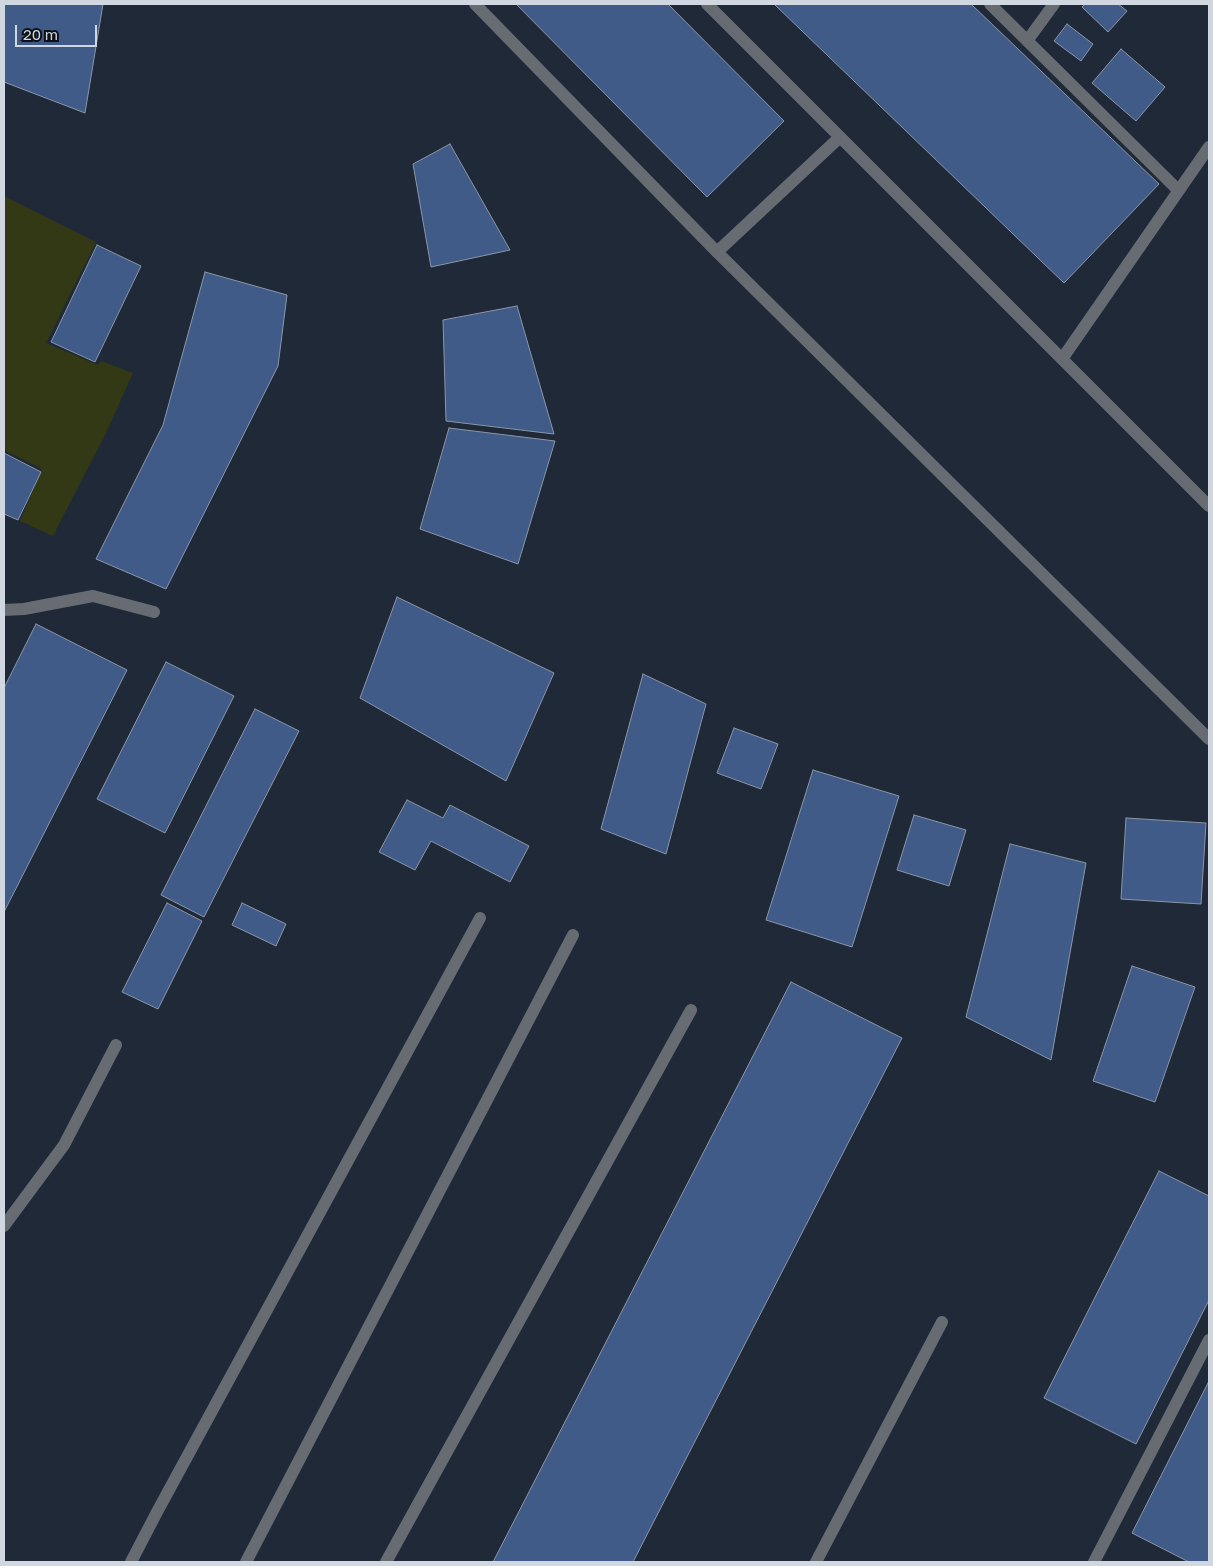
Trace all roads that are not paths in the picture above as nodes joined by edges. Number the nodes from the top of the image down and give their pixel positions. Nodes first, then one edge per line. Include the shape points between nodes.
1 (475, 4) edge
2 (707, 4) edge
3 (990, 4) edge
4 (1054, 4) edge
5 (1028, 40) junction
6 (840, 137) junction
7 (1209, 147) edge
8 (1178, 190) junction
9 (717, 252) junction
10 (1062, 358) junction
11 (1209, 506) edge
12 (4, 610) edge
13 (154, 612) dead end
14 (1209, 739) edge
15 (480, 918) dead end
16 (573, 935) dead end
17 (691, 1010) dead end
18 (116, 1045) dead end
19 (4, 1226) edge
20 (942, 1322) dead end
21 (1209, 1340) edge
22 (132, 1562) edge
23 (246, 1562) edge
24 (386, 1562) edge
25 (816, 1562) edge
26 (1094, 1562) edge

1 - 9 street
2 - 6 street
3 - 5 street
4 - 5 street
5 - 8 street
6 - 9 street
6 - 10 street
7 - 8 street
8 - 10 street
9 - 14 street
10 - 11 street
12 - 13 street via 93,596
15 - 22 street
16 - 23 street
17 - 24 street
18 - 19 street via 64,1145
20 - 25 street
21 - 26 street

